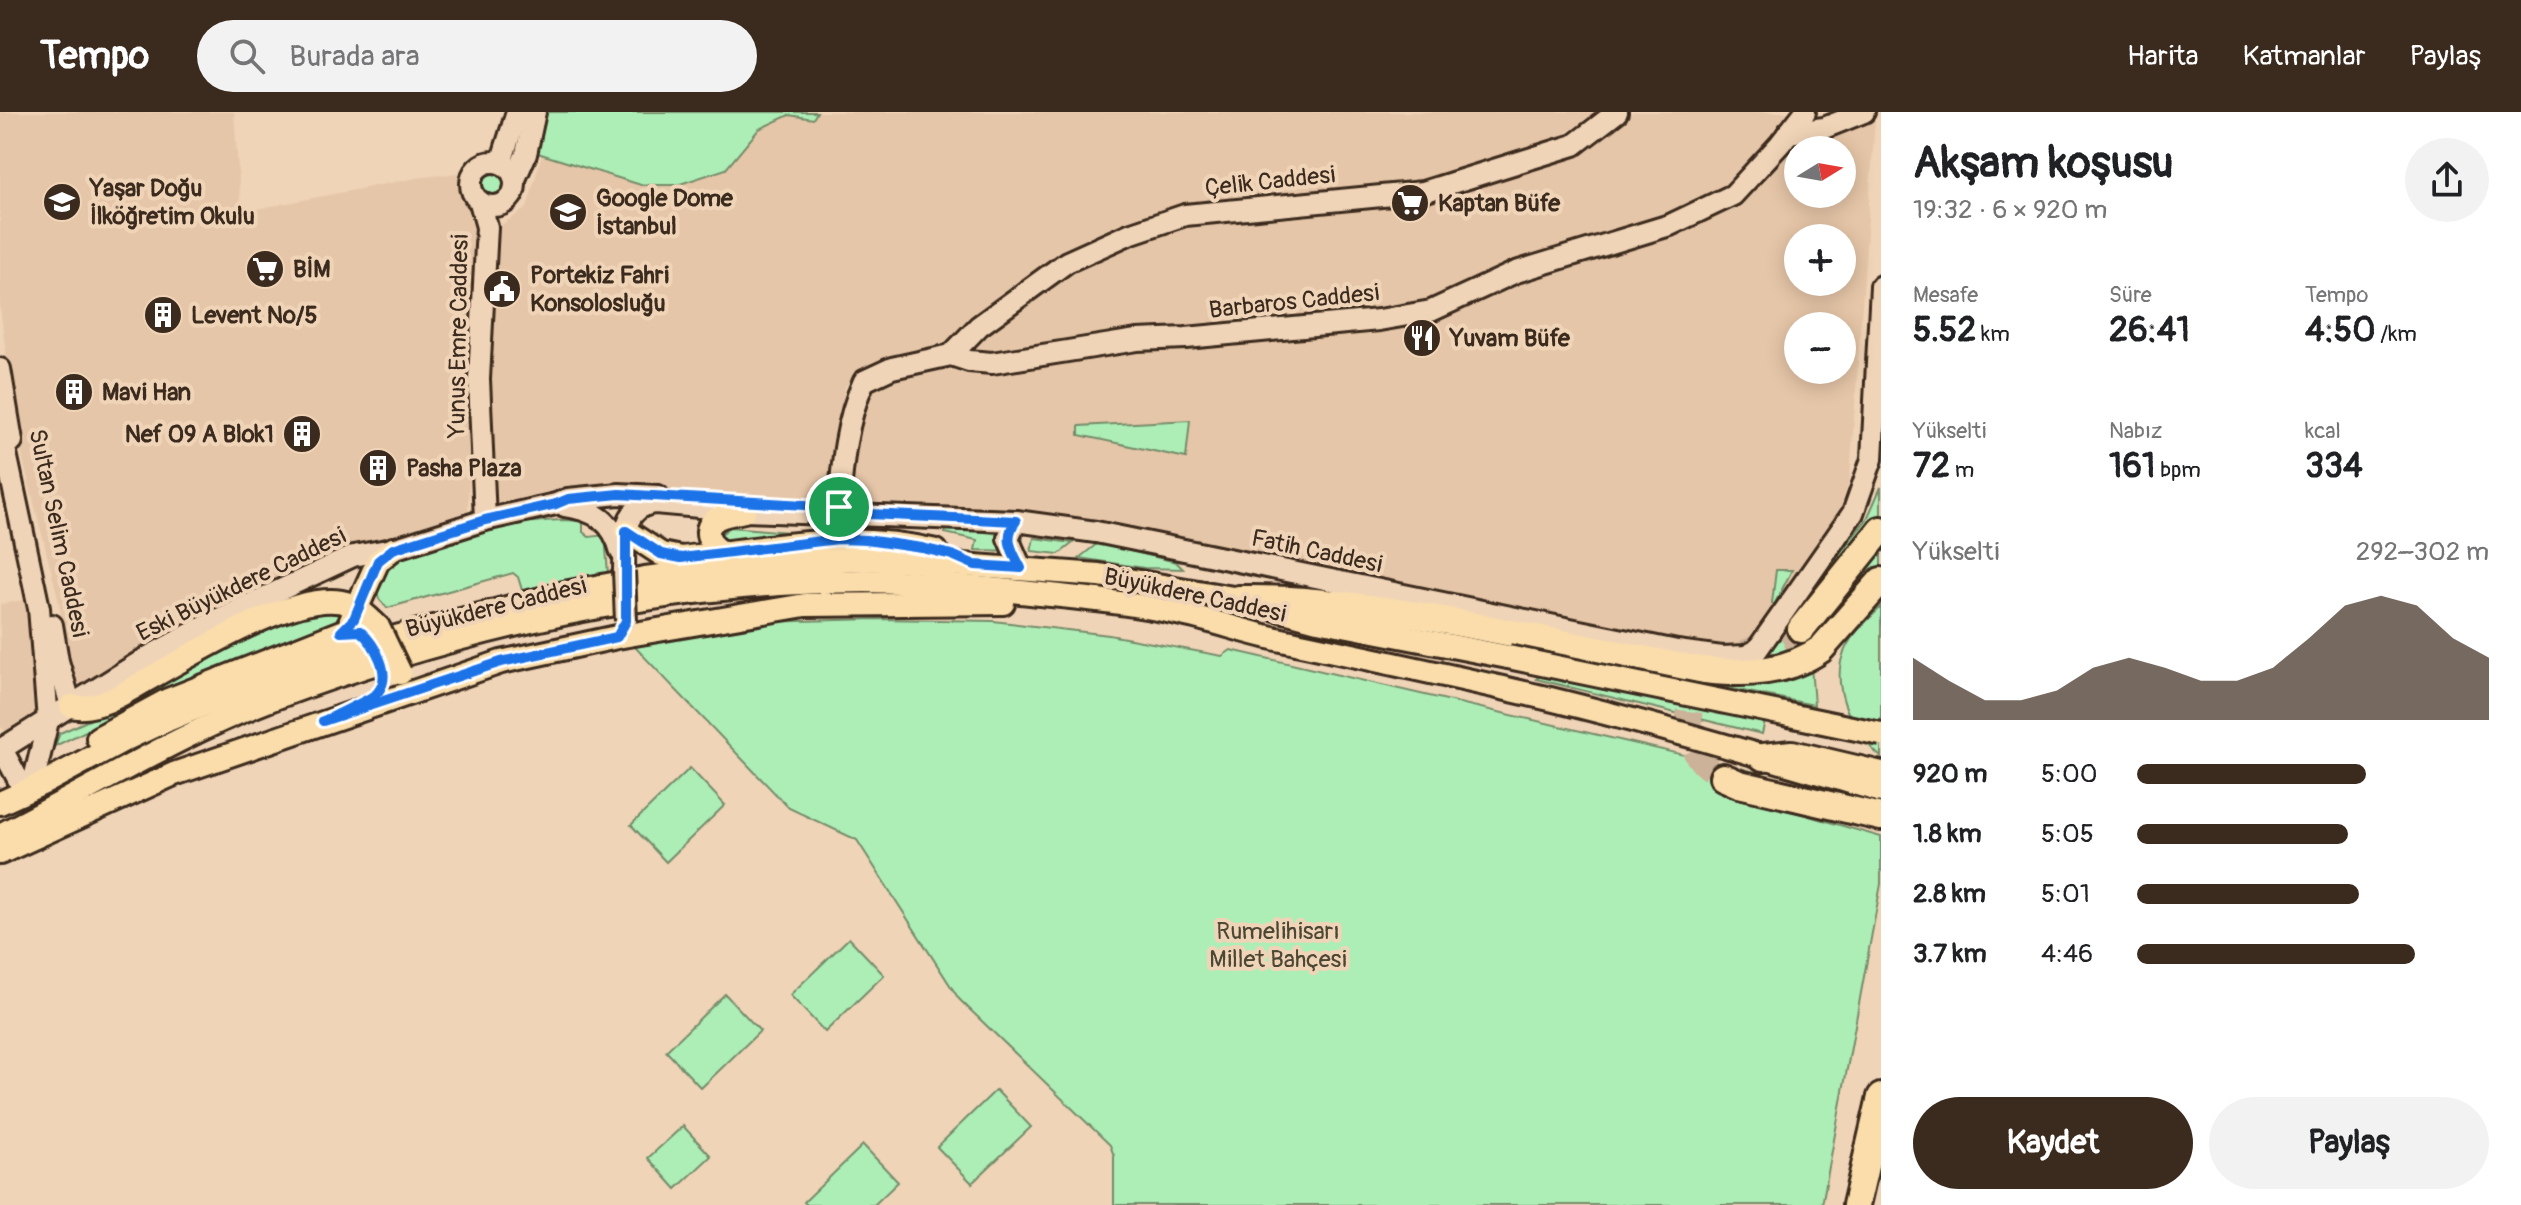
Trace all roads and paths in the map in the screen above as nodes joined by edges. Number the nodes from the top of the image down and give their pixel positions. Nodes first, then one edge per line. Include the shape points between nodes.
1 (517, 112) edge
2 (535, 112) edge
3 (1617, 112) edge
4 (1805, 112) edge
5 (1864, 112) edge
6 (1788, 133) junction
7 (501, 163) junction
8 (515, 179) junction
9 (480, 202) junction
10 (1881, 286) edge
11 (951, 355) junction
12 (0, 369) edge
13 (3, 405) edge
14 (4, 431) edge
15 (556, 504) junction
16 (23, 510) junction
17 (844, 510) junction
18 (744, 511) junction
19 (485, 520) junction
20 (1016, 521) junction
21 (1881, 530) edge
22 (626, 531) junction
23 (393, 549) junction
24 (725, 553) junction
25 (975, 565) junction
26 (1021, 568) junction
27 (624, 571) junction
28 (1881, 581) edge
29 (365, 588) junction
30 (1059, 596) junction
31 (1239, 599) junction
32 (358, 610) junction
33 (622, 629) junction
34 (1801, 629) tunnel mouth
35 (341, 632) junction
36 (374, 634) junction
37 (392, 673) junction
38 (451, 678) junction
39 (71, 706) junction
40 (48, 721) junction
41 (323, 721) junction
42 (1881, 734) edge
43 (1, 750) edge
44 (1763, 757) junction
45 (1881, 775) edge
46 (1723, 777) tunnel mouth
47 (46, 782) junction
48 (1881, 791) edge
49 (25, 792) junction
50 (0, 803) edge
51 (1881, 817) edge
52 (0, 835) edge
53 (0, 853) edge
54 (1881, 1097) edge
55 (1856, 1205) edge

1 - 7 street
2 - 8 street
3 - 11 street, Çelik Caddesi via 1574,145 1423,192 1185,215 1129,234 1067,262 979,326
4 - 6 street, Barbaros Caddesi
5 - 6 street via 1824,128
6 - 11 street, Barbaros Caddesi via 1733,195 1670,225 1516,272 1431,311 1137,340 992,363
7 - 8 street
7 - 9 street via 481,165 472,175 471,190
8 - 9 street via 505,203
9 - 19 street, Yunus Emre Caddesi via 487,227 479,379
10 - 20 street, Fatih Caddesi via 1872,459 1853,513 1774,629 1746,656 1722,657 1610,638 1096,532
11 - 17 street, Barbaros Caddesi via 892,368 864,381 842,462
12 - 13 street, Sultan Selim Caddesi
13 - 14 street, Sultan Selim Caddesi
14 - 16 street, Sultan Selim Caddesi
15 - 17 street, Eski Büyükdere Caddesi via 619,494
15 - 19 street, Eski Büyükdere Caddesi
15 - 22 street via 599,508
15 - 27 street via 605,519 619,543
16 - 39 street, Sultan Selim Caddesi
16 - 40 street, Sultan Selim Caddesi via 39,608
17 - 18 street
17 - 20 street, Fatih Caddesi
18 - 22 street via 644,504 630,515
18 - 24 main road via 711,523 709,541
19 - 23 street, Eski Büyükdere Caddesi
20 - 26 street via 1008,538
21 - 34 highway
22 - 24 main road via 661,554 681,558
22 - 27 street
23 - 29 main road via 378,561
23 - 39 street, Eski Büyükdere Caddesi via 353,556 214,621
24 - 25 main road via 866,540 922,548
25 - 26 main road, Büyükdere Caddesi
25 - 47 main road, Büyükdere Caddesi via 856,559 752,565 632,580 519,603 358,647 253,684 124,740
26 - 31 main road, Büyükdere Caddesi via 1146,581
27 - 33 street, bridge
28 - 31 highway via 1821,649 1783,667 1750,672 1700,669 1353,607
29 - 32 main road
29 - 36 main road
30 - 33 main road via 988,604 805,605
30 - 44 main road, Büyükdere Caddesi via 1179,613 1552,700
30 - 52 main road, Büyükdere Caddesi via 909,582 831,582 690,593 546,617 267,701 157,749
31 - 42 main road, Büyükdere Caddesi, bridge via 1318,620
32 - 35 main road
32 - 36 main road
32 - 39 main road via 332,601 296,606 120,695 81,709
33 - 38 main road
35 - 36 main road
35 - 47 main road via 168,700 80,750
36 - 37 main road, bridge
37 - 38 main road via 413,680
37 - 41 main road via 378,694
38 - 41 main road
39 - 40 street, Eski Büyükdere Caddesi
40 - 43 street, Eski Büyükdere Caddesi
40 - 49 street, Sultan Selim Caddesi via 35,775
41 - 53 main road via 174,774
43 - 49 street
44 - 45 highway via 1792,754
44 - 48 main road, Büyükdere Caddesi
46 - 51 highway
47 - 49 main road, Büyükdere Caddesi
49 - 50 main road, Büyükdere Caddesi
54 - 55 highway

